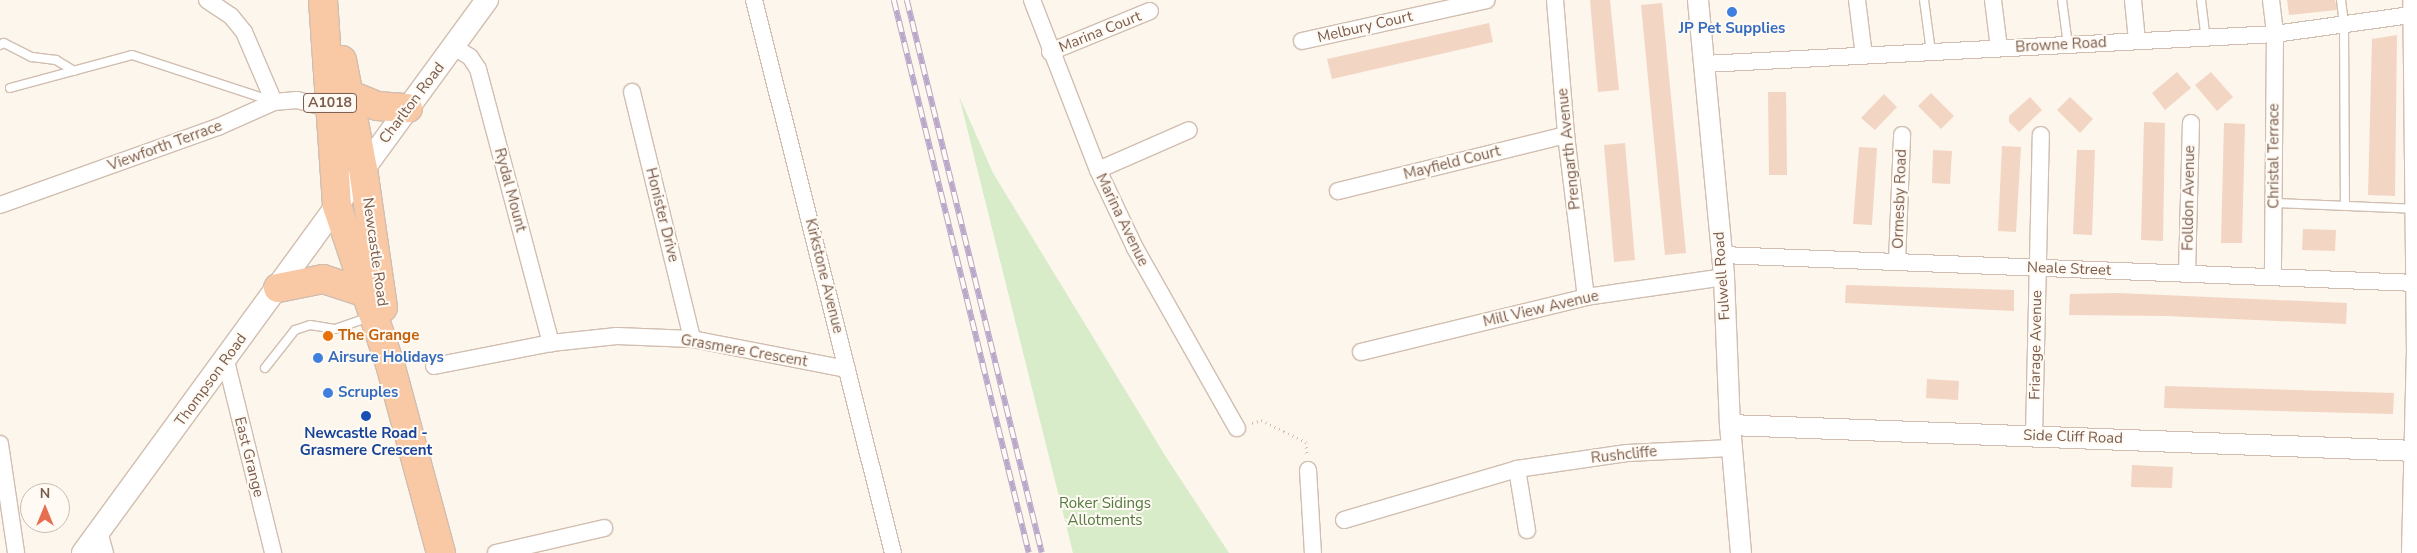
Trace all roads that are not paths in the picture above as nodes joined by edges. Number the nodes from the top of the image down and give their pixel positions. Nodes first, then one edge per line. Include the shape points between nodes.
1 (207, 0) edge
2 (323, 0) edge
3 (328, 0) edge
4 (487, 0) edge
5 (754, 0) edge
6 (1032, 0) edge
7 (1487, 0) edge
8 (1555, 0) edge
9 (1698, 0) edge
10 (1857, 0) edge
11 (1924, 0) edge
12 (1993, 0) edge
13 (2062, 0) edge
14 (2133, 0) edge
15 (2201, 0) edge
16 (2271, 0) edge
17 (2341, 0) edge
18 (2413, 10) edge
19 (1150, 11) dead end
20 (2344, 24) junction
21 (2275, 34) junction
22 (2206, 38) junction
23 (1302, 41) dead end
24 (2137, 41) junction
25 (0, 45) edge
26 (2068, 45) junction
27 (454, 47) junction
28 (1999, 48) junction
29 (1050, 52) junction
30 (1931, 52) junction
31 (1864, 56) junction
32 (1705, 64) junction
33 (74, 71) junction
34 (10, 88) dead end
35 (632, 92) dead end
36 (274, 102) junction
37 (339, 102) junction
38 (408, 108) junction
39 (2191, 123) dead end
40 (1189, 130) dead end
41 (1566, 135) junction
42 (1902, 135) dead end
43 (2041, 135) dead end
44 (363, 169) junction
45 (1098, 170) junction
46 (1338, 191) dead end
47 (2274, 204) junction
48 (0, 205) edge
49 (337, 206) junction
50 (2345, 206) junction
51 (2416, 209) edge
52 (1722, 255) junction
53 (1898, 262) junction
54 (2038, 268) junction
55 (2187, 274) junction
56 (1724, 277) junction
57 (2273, 277) junction
58 (2416, 283) edge
59 (278, 288) junction
60 (1586, 297) junction
61 (370, 304) junction
62 (692, 339) junction
63 (551, 343) junction
64 (1361, 352) dead end
65 (2416, 354) edge
66 (226, 361) junction
67 (390, 364) junction
68 (434, 366) dead end
69 (265, 368) dead end
70 (847, 370) junction
71 (1730, 425) junction
72 (1237, 428) road end
73 (2034, 436) junction
74 (0, 444) edge
75 (1731, 448) junction
76 (2416, 451) edge
77 (1517, 469) junction
78 (1308, 470) road end
79 (1344, 520) dead end
80 (604, 528) dead end
81 (1528, 530) dead end
82 (102, 543) edge
83 (16, 553) edge
84 (83, 553) edge
85 (272, 553) edge
86 (441, 553) edge
87 (496, 553) edge
88 (893, 553) edge
89 (1313, 553) edge
90 (1741, 553) edge
91 (2410, 553) edge

1 - 36 street via 230,16 244,32
2 - 37 highway, A1018
3 - 37 highway, A1018
4 - 27 main road, Charlton Road
5 - 70 street, Kirkstone Avenue
6 - 29 street, Marina Avenue
7 - 23 street, Melbury Court
8 - 41 street, Prengarth Avenue
9 - 32 street, Fulwell Road
10 - 31 street
11 - 30 lane
12 - 28 street
13 - 26 lane
14 - 24 street
15 - 22 lane
16 - 21 street, Christal Terrace
17 - 20 lane
18 - 20 street, Browne Road
18 - 51 street
19 - 29 street, Marina Court
20 - 21 street, Browne Road
20 - 50 lane
21 - 22 street, Browne Road
21 - 47 street, Christal Terrace
22 - 24 street, Browne Road
24 - 26 street, Browne Road
25 - 33 lane via 32,57 56,60
26 - 28 street, Browne Road
27 - 38 main road, Charlton Road
27 - 63 street, Rydal Mount via 470,57 478,69
28 - 30 street, Browne Road
29 - 45 street, Marina Avenue
30 - 31 street, Browne Road
31 - 32 street, Browne Road
32 - 52 street, Fulwell Road
33 - 34 lane
33 - 36 lane via 132,55
35 - 62 street, Honister Drive
36 - 37 street, Viewforth Terrace
36 - 48 street, Viewforth Terrace via 218,127
37 - 38 highway
37 - 44 highway, A1018
37 - 49 highway, A1018
38 - 44 main road, Charlton Road
39 - 55 street, Folldon Avenue
40 - 45 street
41 - 46 street, Mayfield Court
41 - 60 street, Prengarth Avenue
42 - 53 street, Ormesby Road
43 - 54 street, Friarage Avenue
44 - 49 main road, Charlton Road
44 - 67 highway, Newcastle Road / A1018
45 - 72 street, Marina Avenue via 1184,340
47 - 50 lane
47 - 57 street, Christal Terrace
49 - 59 main road, Thompson Road
49 - 61 highway, Newcastle Road / A1018
50 - 51 lane
51 - 58 street
52 - 53 street, Neale Street
52 - 56 street, Fulwell Road
53 - 54 street, Neale Street
54 - 55 street, Neale Street
54 - 73 street, Friarage Avenue
55 - 57 street, Neale Street
56 - 60 street, Mill View Avenue
56 - 71 street, Fulwell Road
57 - 58 street, Neale Street
58 - 65 street
59 - 61 highway via 323,279
59 - 66 main road, Thompson Road
60 - 64 street, Mill View Avenue
61 - 67 highway, Newcastle Road / A1018
61 - 69 lane via 335,329 310,325 295,330
62 - 63 street, Grasmere Crescent via 617,336
62 - 70 street, Grasmere Crescent
63 - 68 street, Grasmere Crescent
65 - 76 street
66 - 82 main road, Thompson Road
66 - 85 street, East Grange
67 - 86 highway, Newcastle Road / A1018
70 - 88 street, Kirkstone Avenue
71 - 73 street, Side Cliff Road
71 - 75 street, Fulwell Road
73 - 76 street, Side Cliff Road
74 - 83 street
75 - 77 street, Rushcliffe via 1627,453
75 - 90 street, Fulwell Road
76 - 91 street
77 - 79 street, Rushcliffe
77 - 81 street
78 - 89 street via 1302,490
80 - 87 street
82 - 84 main road, Thompson Road

